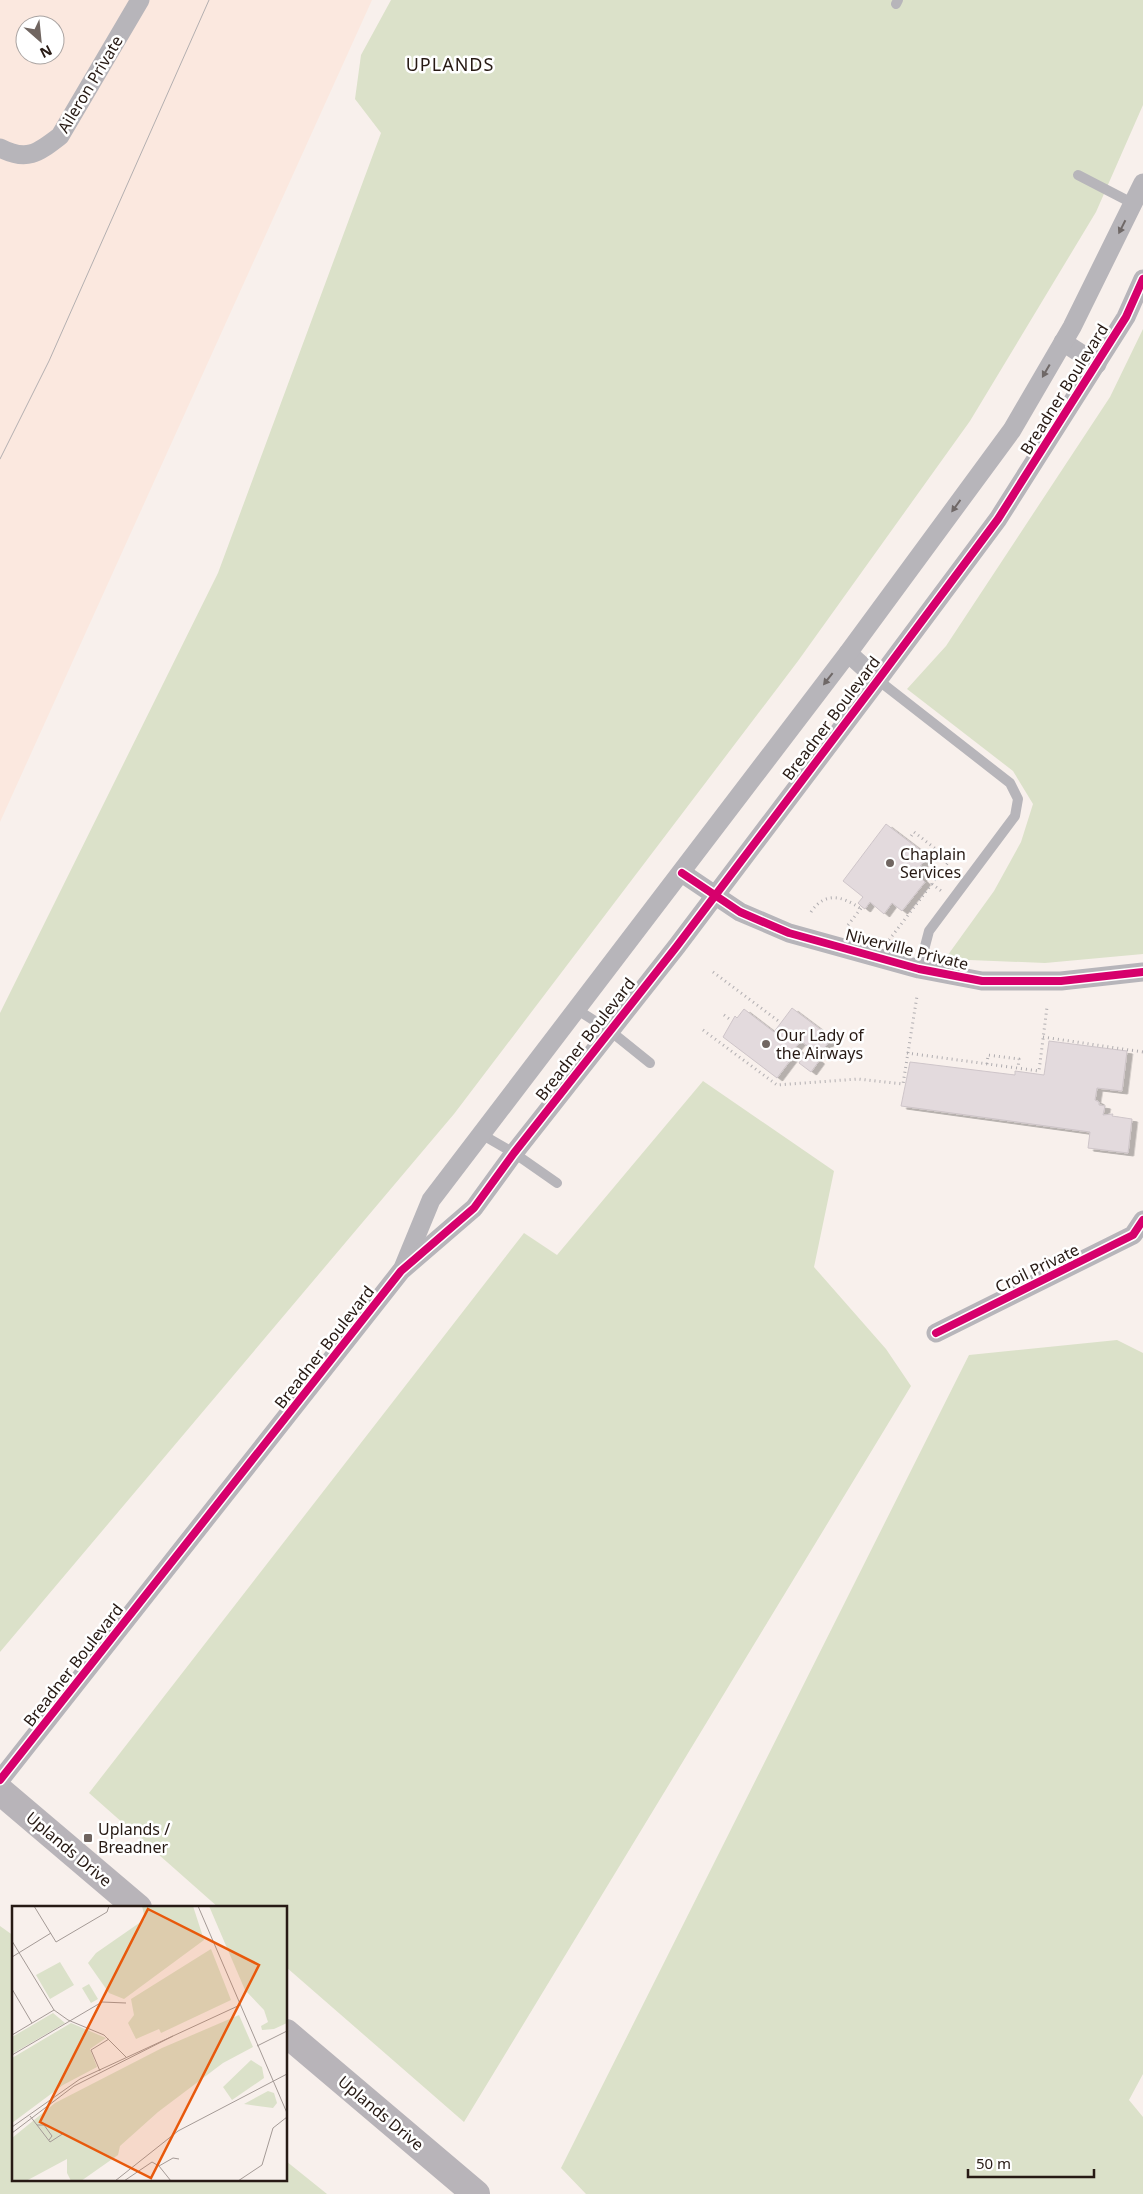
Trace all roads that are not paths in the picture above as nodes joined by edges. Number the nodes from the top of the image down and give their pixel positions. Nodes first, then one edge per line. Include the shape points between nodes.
1 (140, 0) edge
2 (0, 148) edge
3 (1078, 175) dead end
4 (1143, 183) edge
5 (1138, 206) edge
6 (1143, 279) edge
7 (1063, 342) junction
8 (1097, 364) junction
9 (848, 653) junction
10 (878, 680) junction
11 (682, 873) junction
12 (713, 896) junction
13 (920, 969) junction
14 (1143, 972) edge
15 (576, 1009) junction
16 (609, 1030) junction
17 (650, 1062) dead end
18 (481, 1134) junction
19 (514, 1153) junction
20 (557, 1183) dead end
21 (1143, 1220) edge
22 (402, 1271) junction
23 (936, 1333) dead end
24 (0, 1780) edge
25 (0, 1790) edge
26 (136, 1906) edge
27 (288, 2035) edge
28 (476, 2194) edge

1 - 2 street, Aileron Private via 60,136 28,156
3 - 5 lane
4 - 5 street, Breadner Boulevard
5 -> 7 street, Breadner Boulevard
6 - 8 street, Breadner Boulevard via 1126,317
7 - 8 street
7 -> 9 street, Breadner Boulevard via 1012,430
8 - 10 street, Breadner Boulevard via 998,518
9 - 10 street
9 -> 11 street, Breadner Boulevard
10 - 12 street, Breadner Boulevard
10 - 13 lane via 1010,783 1018,799 1015,816 928,931
11 - 12 street, Niverville Private
11 - 15 street, Breadner Boulevard
12 - 13 street, Niverville Private via 740,912 789,933
12 - 16 street, Breadner Boulevard
13 - 14 street, Niverville Private via 991,981 1060,981
15 - 16 lane
15 - 18 street, Breadner Boulevard
16 - 17 lane
16 - 19 street, Breadner Boulevard
18 - 19 lane
18 - 22 street, Breadner Boulevard via 431,1200
19 - 20 lane
19 - 22 street, Breadner Boulevard via 474,1208
21 - 23 street, Croil Private via 1133,1235
22 - 24 street, Breadner Boulevard
25 - 26 main road, Uplands Drive
27 - 28 main road, Uplands Drive

